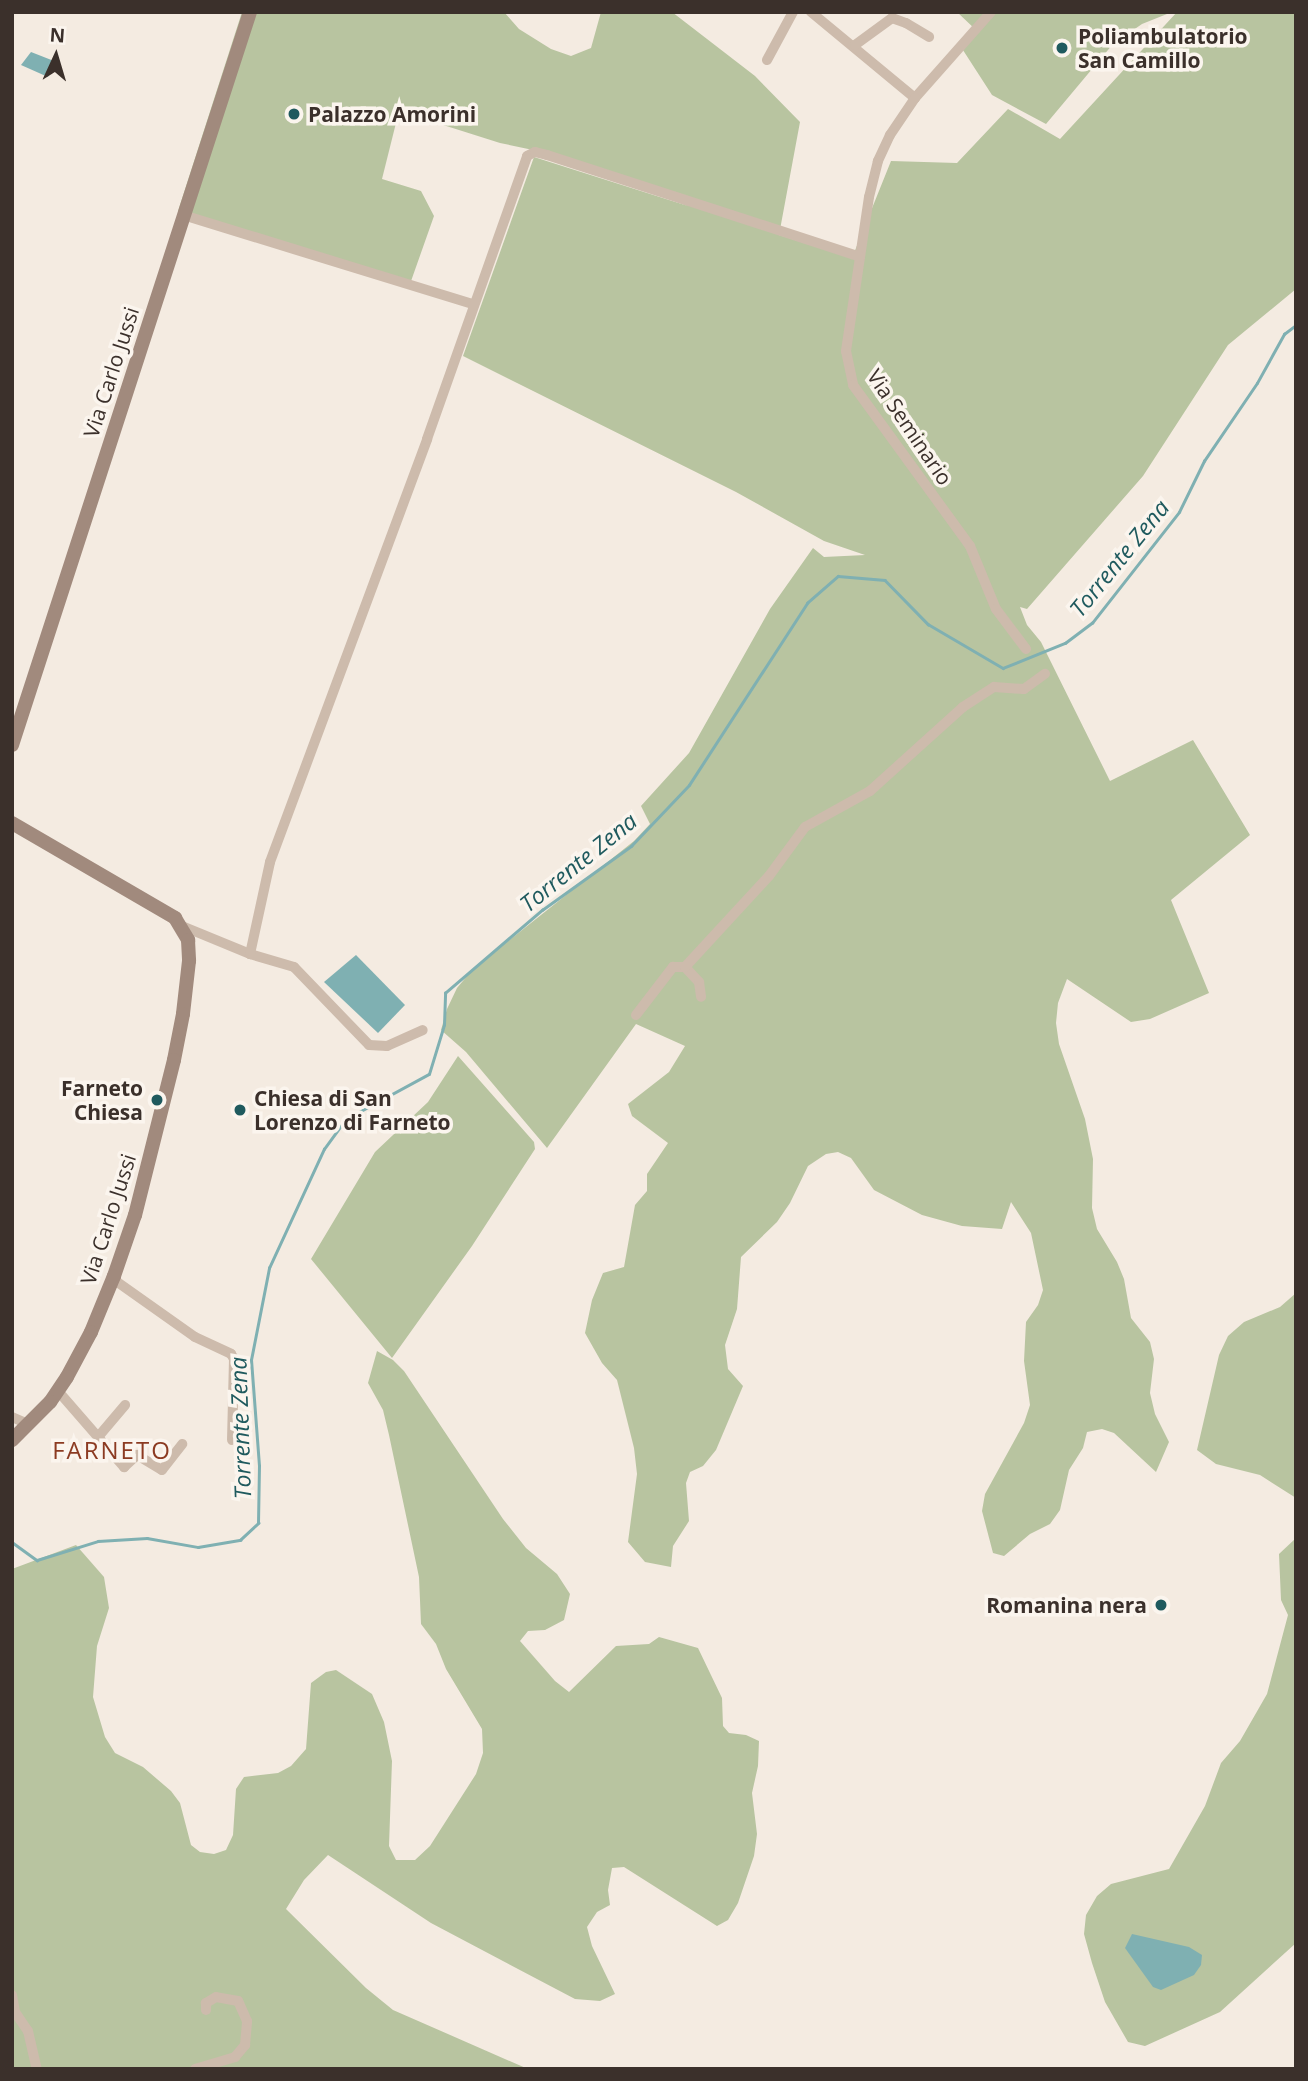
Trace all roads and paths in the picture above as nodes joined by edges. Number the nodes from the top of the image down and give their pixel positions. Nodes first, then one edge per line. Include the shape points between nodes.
1 (250, 12) edge
2 (793, 12) edge
3 (811, 12) edge
4 (992, 12) edge
5 (929, 37) dead end
6 (855, 45) junction
7 (767, 60) dead end
8 (915, 97) junction
9 (183, 215) junction
10 (860, 257) junction
11 (472, 304) junction
12 (1026, 649) dead end
13 (1045, 674) dead end
14 (12, 745) edge
15 (12, 823) edge
16 (182, 926) junction
17 (250, 954) junction
18 (685, 967) junction
19 (701, 997) dead end
20 (636, 1015) dead end
21 (423, 1030) dead end
22 (113, 1279) junction
23 (58, 1391) junction
24 (125, 1405) dead end
25 (12, 1417) edge
26 (28, 1424) junction
27 (98, 1437) junction
28 (12, 1440) edge
29 (232, 1440) dead end
30 (183, 1444) dead end
31 (12, 1995) edge
32 (206, 2010) dead end
33 (37, 2069) edge
34 (195, 2069) edge

1 - 9 street, Via Carlo Jussi
2 - 7 street
3 - 6 street
4 - 8 street, Via Seminario
5 - 6 street via 892,18
6 - 8 street
8 - 10 street, Via Seminario via 878,161
9 - 11 street
9 - 14 street, Via Carlo Jussi
10 - 11 street via 535,152 527,156
10 - 12 street, Via Seminario via 846,351 853,385 970,546 996,609
11 - 17 street via 427,439 270,862
13 - 18 street via 1024,689 994,687 963,707 870,791 805,827 769,876
15 - 16 street via 141,896
16 - 17 street
16 - 22 street, Via Carlo Jussi via 188,940 183,1014 135,1215
17 - 21 street via 294,967 369,1045 387,1046
18 - 19 street via 699,982
18 - 20 street via 673,967
22 - 23 street, Via Carlo Jussi via 91,1332
22 - 29 street via 195,1337 231,1354
23 - 26 street, Via Carlo Jussi
23 - 27 street
24 - 27 street
25 - 26 street
26 - 28 street, Via Carlo Jussi
27 - 30 street via 124,1467 137,1455 162,1470
31 - 33 street
32 - 34 street via 206,2003 216,1997 239,2001 247,2021 245,2045 235,2057

